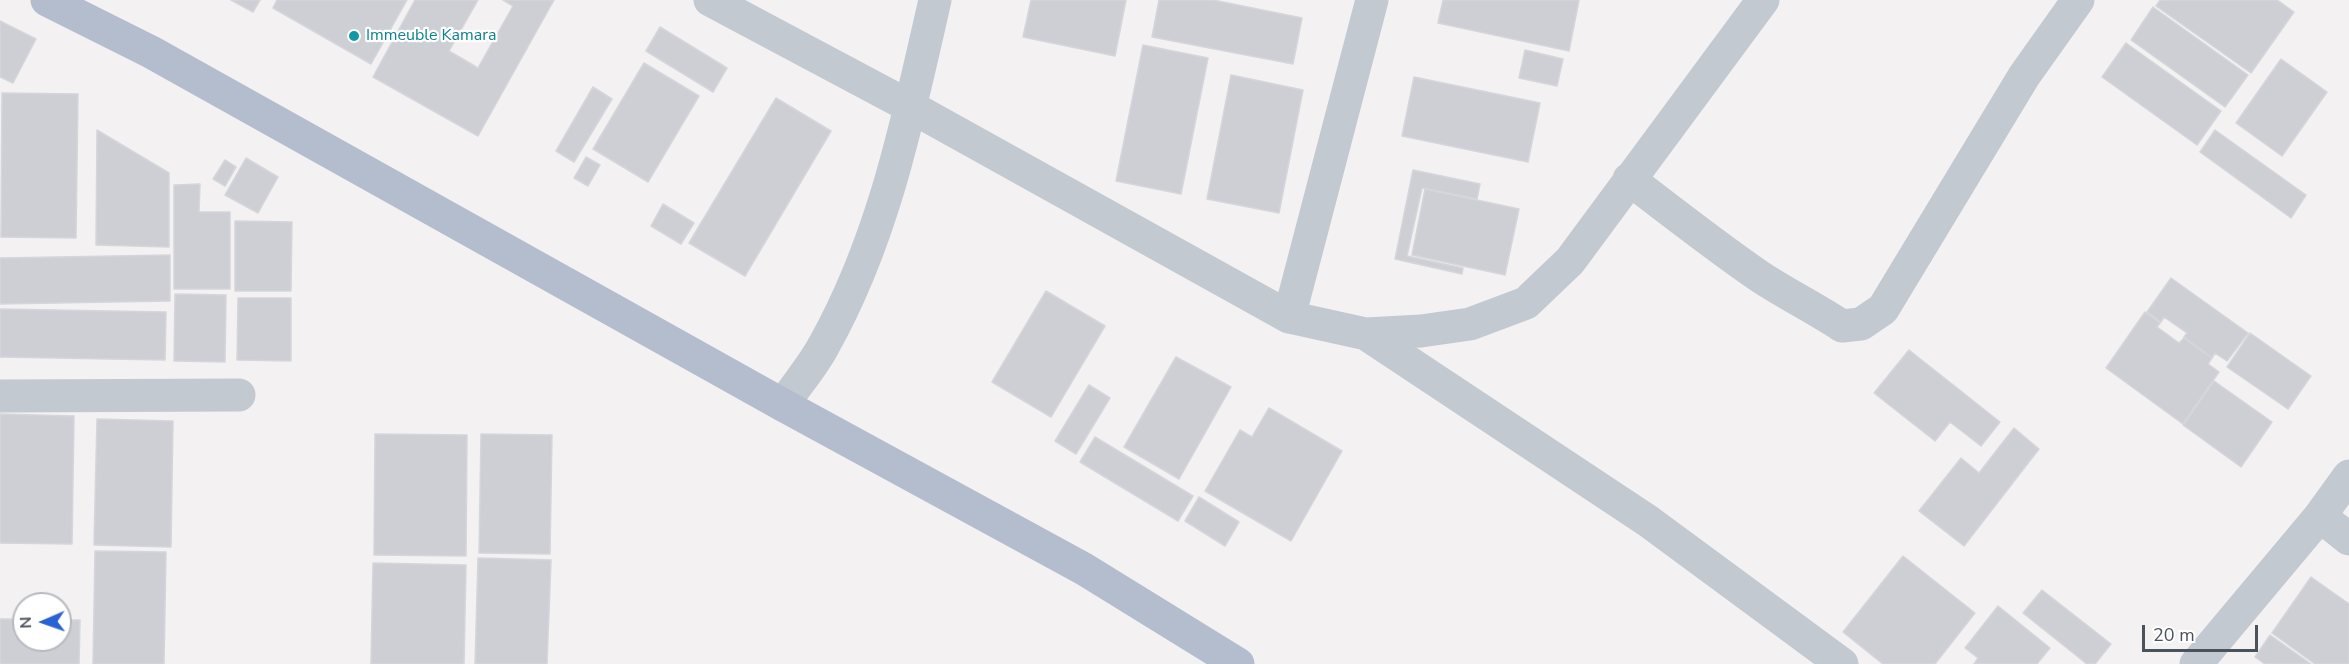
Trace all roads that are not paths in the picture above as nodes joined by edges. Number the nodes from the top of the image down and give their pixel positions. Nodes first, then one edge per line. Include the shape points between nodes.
1 (47, 0) edge
2 (710, 0) edge
3 (934, 0) edge
4 (1372, 0) edge
5 (1763, 0) edge
6 (2078, 0) edge
7 (911, 107) junction
8 (1629, 179) junction
9 (1289, 317) junction
10 (1366, 334) junction
11 (239, 395) dead end
12 (0, 396) edge
13 (783, 405) junction
14 (2349, 476) edge
15 (2320, 516) junction
16 (2349, 539) edge
17 (1238, 664) edge
18 (1842, 664) edge
19 (2196, 664) edge

1 - 13 main road via 152,52
2 - 7 street
3 - 7 street
4 - 9 street
5 - 8 street
6 - 8 street via 2024,76 1883,309 1862,324 1842,326 1762,278
7 - 9 street
7 - 13 street via 891,183 861,270 824,346
8 - 10 street via 1570,261 1526,303 1470,324
9 - 10 street
10 - 18 street via 1648,521
11 - 12 street
13 - 17 main road via 1084,569
14 - 15 street
15 - 16 street
15 - 19 street

